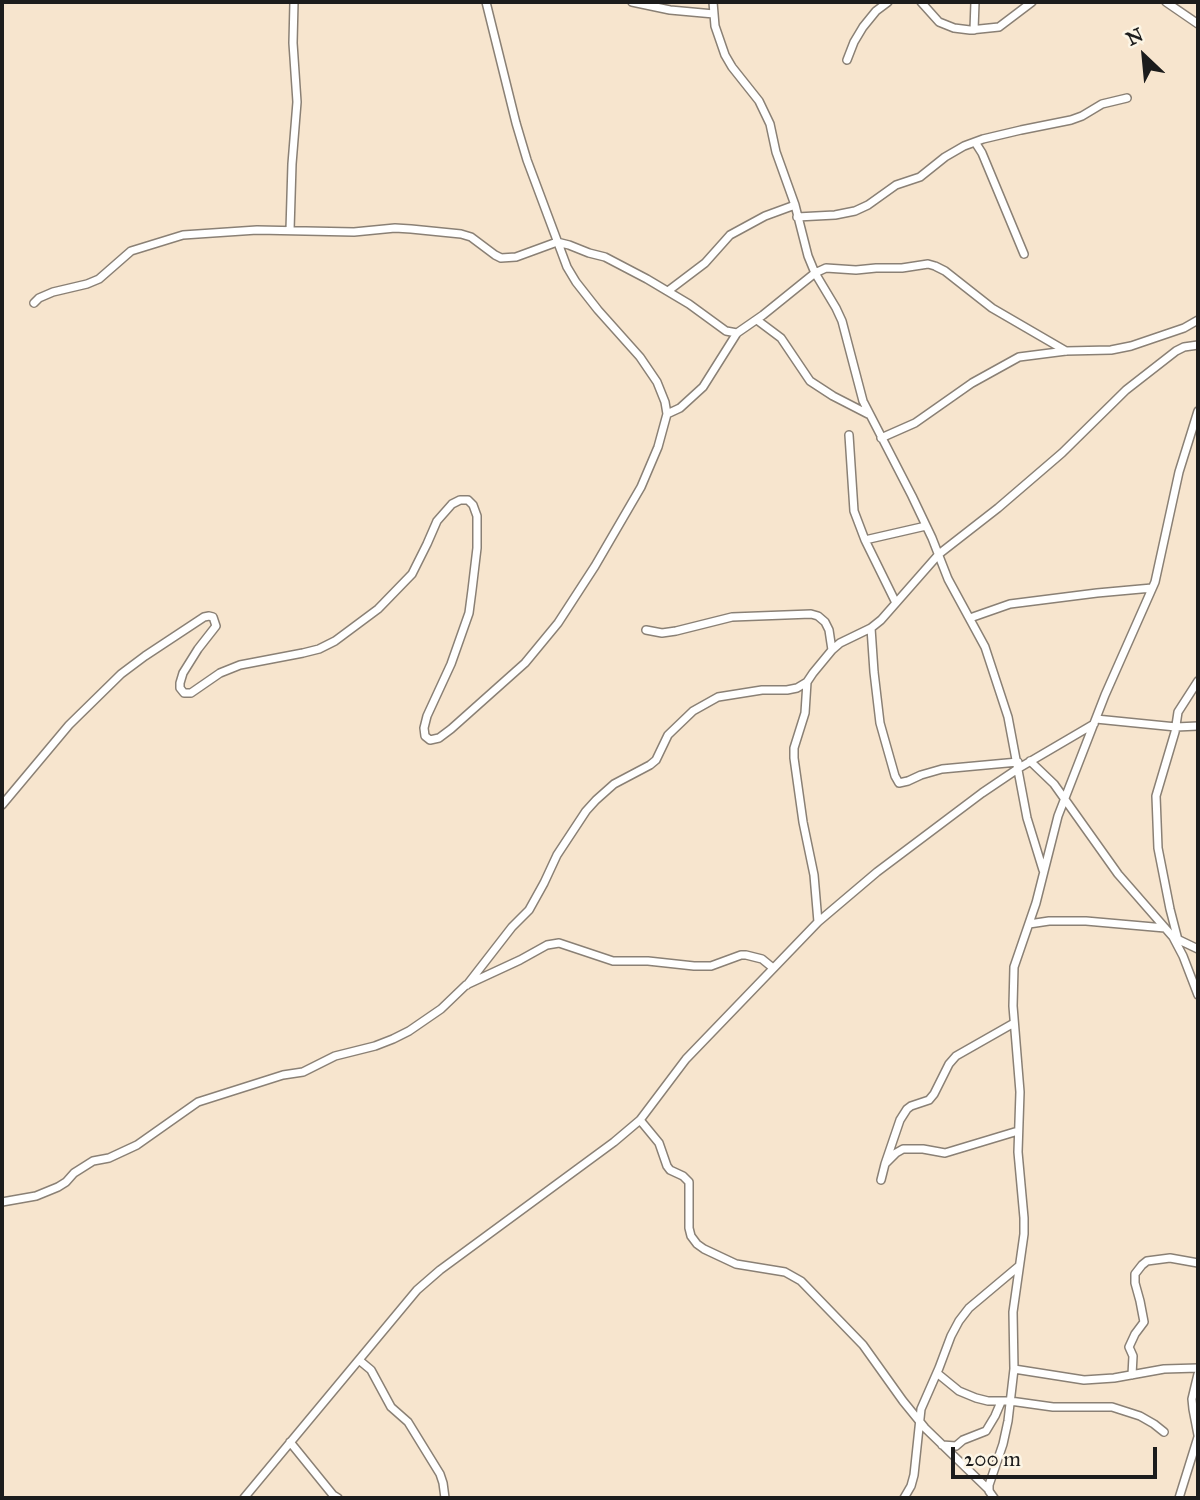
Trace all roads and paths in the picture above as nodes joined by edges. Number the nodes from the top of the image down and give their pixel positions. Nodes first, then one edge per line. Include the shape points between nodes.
1 (294, 2) edge
2 (486, 2) edge
3 (632, 2) edge
4 (713, 2) edge
5 (888, 2) edge
6 (921, 2) edge
7 (975, 2) edge
8 (1032, 2) edge
9 (1166, 2) edge
10 (714, 14) junction
11 (1198, 24) edge
12 (974, 30) junction
13 (847, 60) dead end
14 (1127, 99) dead end
15 (975, 142) junction
16 (795, 205) junction
17 (797, 217) junction
18 (290, 230) junction
19 (557, 242) junction
20 (1024, 254) dead end
21 (815, 273) junction
22 (668, 291) junction
23 (34, 303) dead end
24 (757, 320) junction
25 (1198, 320) edge
26 (737, 333) junction
27 (1198, 345) edge
28 (1066, 351) junction
29 (1198, 411) edge
30 (667, 414) junction
31 (869, 414) junction
32 (1195, 434) edge
33 (849, 435) dead end
34 (881, 438) junction
35 (926, 526) junction
36 (865, 540) junction
37 (939, 554) junction
38 (1152, 588) junction
39 (896, 603) junction
40 (970, 618) junction
41 (871, 628) junction
42 (646, 631) dead end
43 (832, 649) junction
44 (1198, 681) edge
45 (807, 682) junction
46 (1095, 722) junction
47 (1198, 726) edge
48 (1175, 727) junction
49 (1030, 761) junction
50 (1018, 765) junction
51 (1065, 797) junction
52 (2, 805) edge
53 (1044, 872) junction
54 (818, 922) junction
55 (1029, 924) junction
56 (1165, 928) junction
57 (1175, 938) junction
58 (1198, 949) edge
59 (773, 968) junction
60 (466, 985) junction
61 (1198, 995) edge
62 (1014, 1023) junction
63 (640, 1120) junction
64 (1018, 1132) junction
65 (885, 1164) junction
66 (881, 1180) dead end
67 (2, 1202) edge
68 (1198, 1263) edge
69 (1020, 1265) junction
70 (359, 1360) junction
71 (1198, 1368) edge
72 (1014, 1369) junction
73 (937, 1373) junction
74 (1198, 1374) edge
75 (1132, 1375) junction
76 (1010, 1401) junction
77 (1000, 1402) junction
78 (919, 1420) junction
79 (1164, 1432) dead end
80 (1198, 1436) edge
81 (289, 1442) junction
82 (942, 1445) junction
83 (991, 1494) edge
84 (244, 1498) edge
85 (338, 1498) edge
86 (445, 1498) edge
87 (904, 1498) edge
88 (1179, 1498) edge

1 - 18 street via 297,102
2 - 19 street via 520,135
3 - 10 street
4 - 10 street
5 - 13 street via 863,27
6 - 12 street via 948,27
7 - 12 street
8 - 12 street via 999,27
9 - 11 street
10 - 16 street via 728,61 764,111
14 - 15 street via 1102,104 1071,120
15 - 17 street via 861,209
15 - 20 street
16 - 17 street
16 - 22 street via 730,234 705,263
17 - 21 street
18 - 19 street via 451,232 471,237 501,258
18 - 23 street via 169,238 131,251 87,285 53,292
19 - 22 street via 605,257
19 - 30 street via 576,282 657,383
21 - 24 street
21 - 28 street via 832,268 935,265 984,303
21 - 31 street via 842,321
22 - 26 street via 721,328
24 - 26 street
24 - 31 street via 781,338 810,381
25 - 28 street via 1131,346
26 - 30 street via 703,387
27 - 37 street via 1184,347 1144,374 1053,461
28 - 34 street via 1010,361 915,423
29 - 32 street
30 - 52 street via 641,487 558,623 525,663 439,738 430,740 424,728 468,614 477,538 475,510 468,500 460,500 444,512 412,574 394,594 358,625 319,649 240,665 184,693 180,683 216,622 204,617 168,640 99,695
31 - 34 street
32 - 38 street via 1179,472
33 - 36 street via 853,507
34 - 35 street
35 - 36 street
35 - 37 street
36 - 39 street
37 - 39 street
37 - 40 street
38 - 40 street via 1023,602
38 - 46 street
39 - 41 street
40 - 50 street via 994,672
41 - 43 street
41 - 50 street via 880,723 899,783 942,769
42 - 43 street via 676,631 732,617 811,614 830,630
43 - 45 street
44 - 48 street via 1178,712
45 - 54 street via 794,758
45 - 60 street via 788,690 718,697 693,711 668,735 656,760 614,784 586,811 556,855 529,909
46 - 48 street
46 - 49 street
46 - 51 street
47 - 48 street
48 - 57 street via 1156,800 1158,848
49 - 50 street
49 - 51 street
50 - 53 street via 1027,818
50 - 54 street
51 - 53 street
51 - 56 street via 1105,857
53 - 55 street
54 - 59 street
55 - 56 street via 1086,920
55 - 62 street via 1014,967
56 - 57 street
57 - 58 street
57 - 61 street
59 - 60 street via 746,955 705,967 617,962 553,943
59 - 63 street via 686,1059
60 - 67 street via 441,1009 393,1039 335,1056 303,1072 283,1074 198,1102 137,1145 93,1161 58,1187
62 - 64 street via 1020,1077
62 - 65 street via 956,1056 929,1100 907,1109
63 - 70 street via 440,1270 417,1290
63 - 78 street via 659,1143 670,1170 689,1182 689,1228 696,1244 736,1264 785,1272 801,1281 863,1345
64 - 65 street via 945,1153 903,1149
64 - 69 street via 1024,1218
65 - 66 street
68 - 75 street via 1170,1258 1147,1261 1135,1274 1144,1322 1129,1347
69 - 72 street via 1013,1312
69 - 73 street via 959,1321
70 - 81 street
70 - 86 street via 371,1370 391,1407 408,1422 440,1474
71 - 75 street
72 - 75 street via 1084,1380
72 - 76 street
73 - 77 street via 959,1391
73 - 78 street
74 - 80 street via 1192,1399
76 - 77 street
76 - 79 street via 1124,1410
76 - 83 street via 1003,1444 990,1480
77 - 82 street via 986,1431 956,1446
78 - 82 street
78 - 87 street via 914,1475
80 - 88 street
81 - 84 street
81 - 85 street
82 - 83 street

